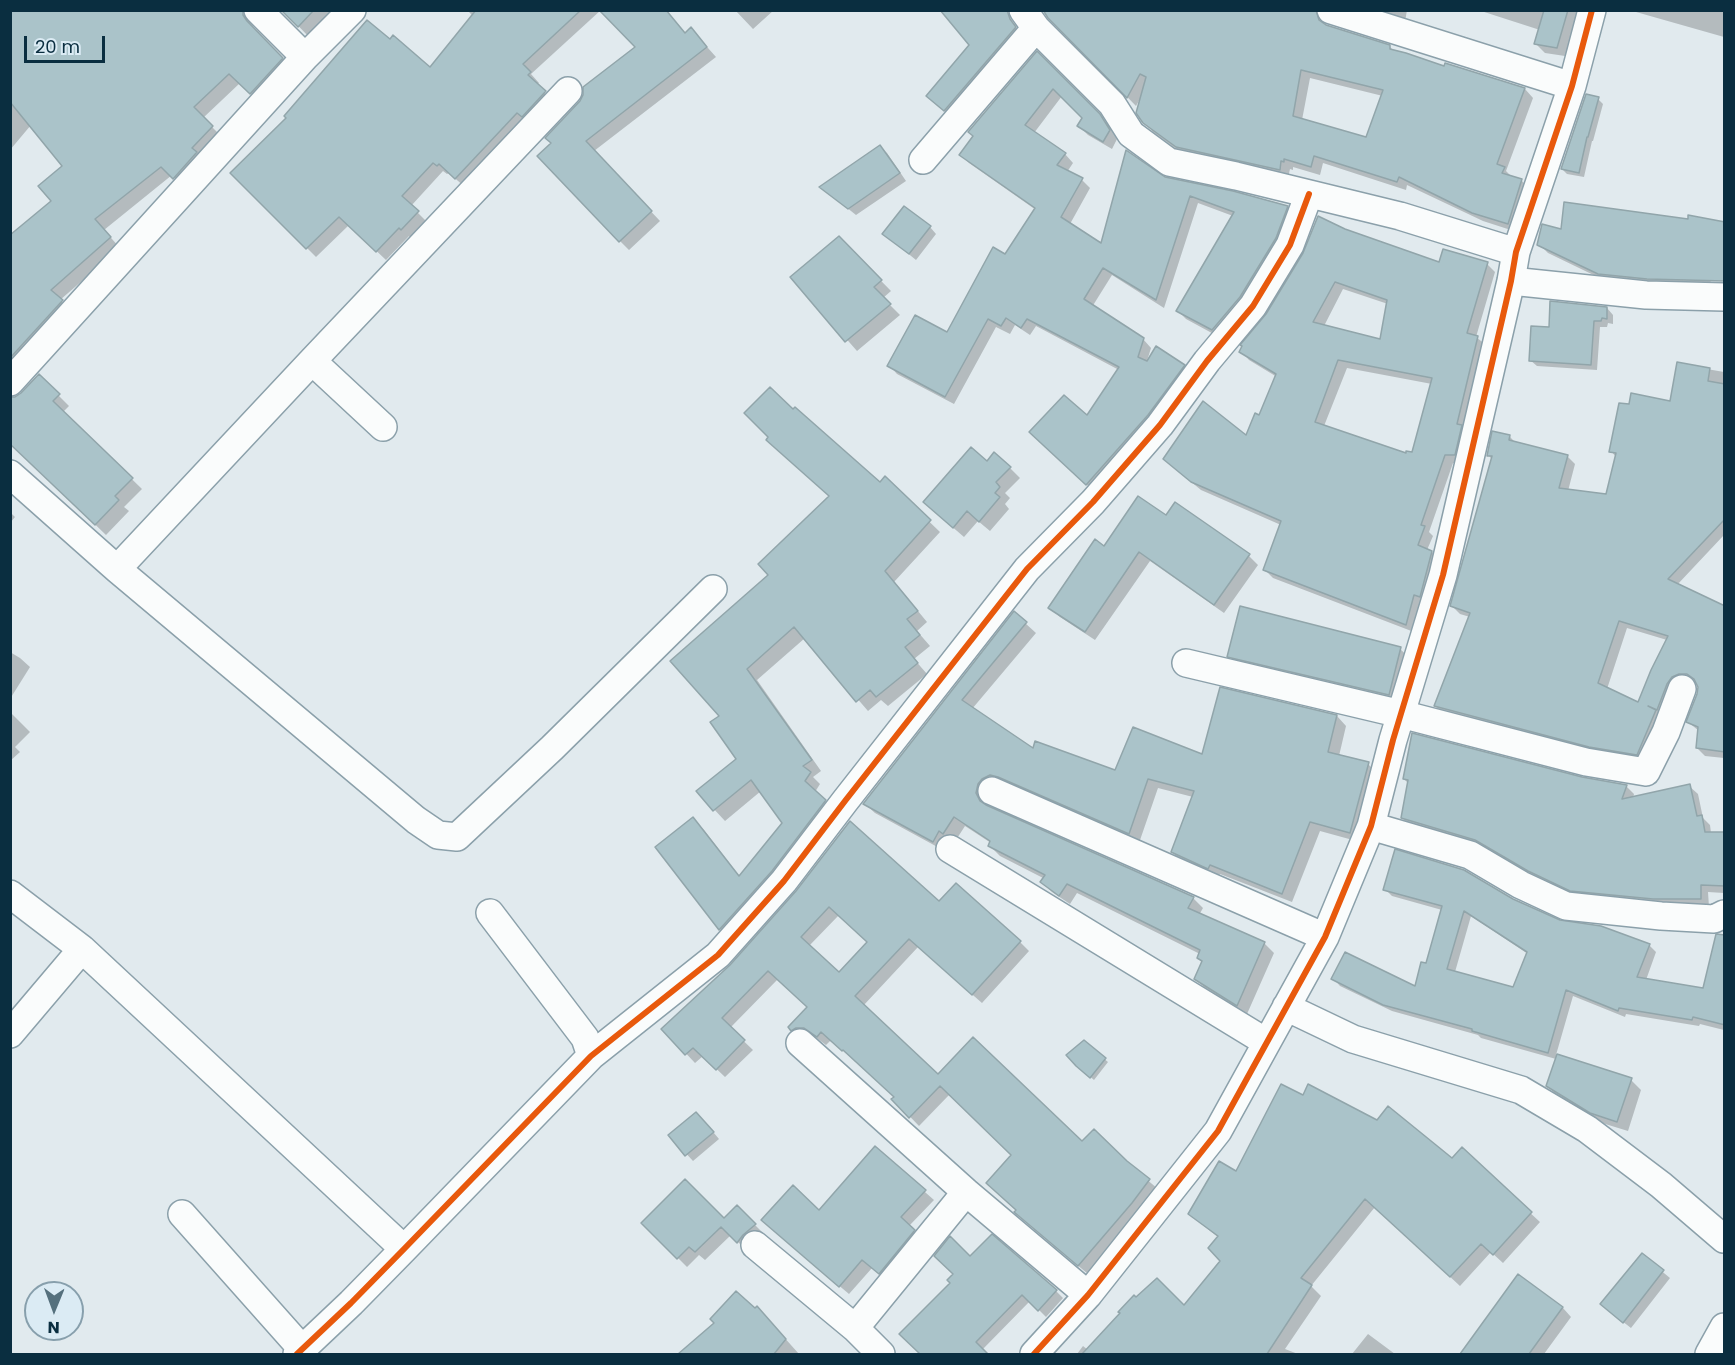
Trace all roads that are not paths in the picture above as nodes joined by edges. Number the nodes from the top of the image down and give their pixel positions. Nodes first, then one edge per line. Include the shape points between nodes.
1 (258, 10) edge
2 (352, 10) edge
3 (1331, 10) edge
4 (1592, 10) edge
5 (1030, 19) edge
6 (305, 57) junction
7 (1572, 86) junction
8 (568, 91) dead end
9 (923, 160) dead end
10 (1309, 194) junction
11 (1516, 252) junction
12 (1511, 281) junction
13 (1725, 297) edge
14 (312, 361) junction
15 (10, 382) edge
16 (383, 428) dead end
17 (10, 474) edge
18 (117, 569) junction
19 (713, 589) dead end
20 (1185, 663) dead end
21 (1682, 689) dead end
22 (1401, 714) junction
23 (992, 791) dead end
24 (1371, 825) junction
25 (950, 849) dead end
26 (10, 894) edge
27 (490, 914) dead end
28 (1725, 914) edge
29 (1325, 938) junction
30 (82, 949) junction
31 (1286, 1007) junction
32 (10, 1034) edge
33 (1266, 1042) junction
34 (800, 1043) dead end
35 (591, 1056) junction
36 (966, 1192) junction
37 (182, 1214) dead end
38 (1725, 1239) edge
39 (755, 1245) dead end
40 (405, 1249) junction
41 (1088, 1295) junction
42 (1725, 1327) edge
43 (855, 1328) junction
44 (299, 1352) edge
45 (881, 1354) edge
46 (1034, 1354) edge
47 (1709, 1354) edge

1 - 6 street
2 - 6 street
3 - 7 street
4 - 7 street
5 - 9 street
5 - 10 street via 1112,104 1131,134 1169,162
6 - 15 street
7 - 11 street
8 - 14 street
10 - 11 street via 1400,216
10 - 35 street via 1290,245 1253,306 1160,425 1093,502 1027,569 784,881 718,955
11 - 12 street
12 - 13 street via 1646,295
12 - 22 street via 1443,575
14 - 16 street
14 - 18 street
17 - 18 street
18 - 19 street via 416,820 438,835 457,837
20 - 22 street
21 - 22 street via 1646,772 1586,762
22 - 24 street
23 - 29 street
24 - 28 street via 1470,855 1566,906 1714,919
24 - 29 street
25 - 33 street
26 - 30 street
27 - 35 street via 585,1038
29 - 31 street
30 - 32 street
30 - 40 street
31 - 33 street
31 - 38 street via 1353,1039 1521,1090 1587,1129
33 - 41 street via 1218,1131
34 - 36 street
35 - 40 street
36 - 41 street
36 - 43 street
37 - 44 street
39 - 43 street
40 - 44 street
41 - 46 street
42 - 47 street
43 - 45 street

